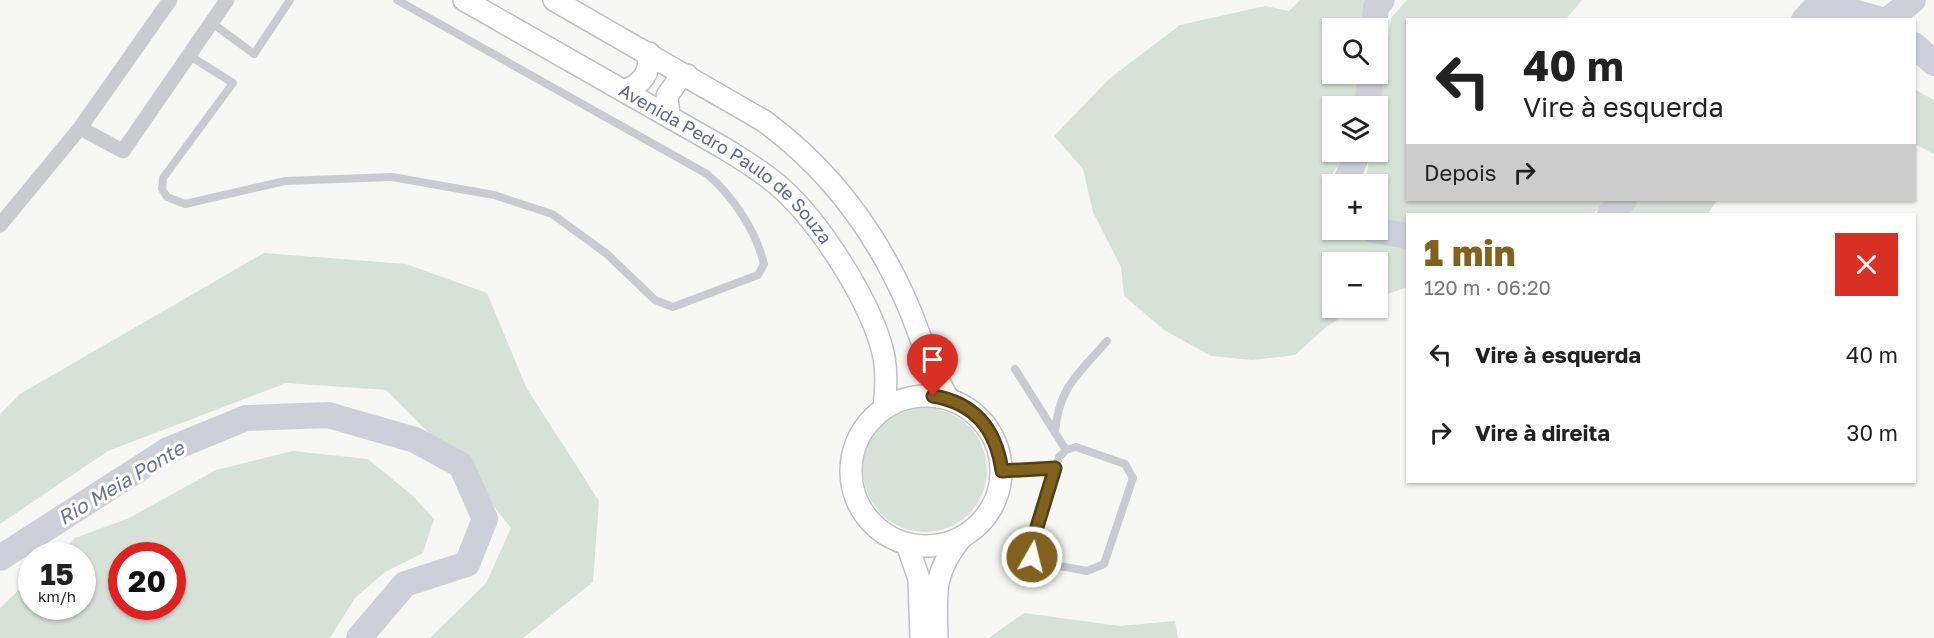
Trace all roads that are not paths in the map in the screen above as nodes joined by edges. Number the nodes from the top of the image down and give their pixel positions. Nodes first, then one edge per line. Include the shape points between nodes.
1 (170, 0) edge
2 (226, 0) edge
3 (290, 0) edge
4 (397, 0) edge
5 (464, 0) edge
6 (554, 0) edge
7 (212, 23) junction
8 (649, 53) junction
9 (190, 56) junction
10 (687, 75) junction
11 (624, 91) junction
12 (669, 116) junction
13 (80, 128) junction
14 (0, 225) edge
15 (1107, 341) dead end
16 (1015, 369) dead end
17 (948, 398) junction
18 (884, 408) junction
19 (1055, 433) junction
20 (1066, 450) junction
21 (1055, 468) junction
22 (1002, 471) junction
23 (961, 538) junction
24 (907, 544) junction
25 (921, 638) edge
26 (937, 638) edge

1 - 13 street
2 - 7 street
3 - 7 lane via 254,54
4 - 9 lane via 707,174 726,190 760,248 764,264 758,275 673,307 655,300 607,254 552,214 494,195 392,177 285,181 185,204 168,197 162,189 163,178 233,83
5 - 11 main road, Avenida Pedro Paulo de Souza
6 - 8 main road
7 - 9 street
8 - 10 main road
8 - 11 main road via 646,76 639,85
9 - 13 street via 123,151
10 - 12 main road via 678,80 667,96
10 - 17 main road via 792,142 846,198 891,270 931,369
11 - 12 main road, Avenida Pedro Paulo de Souza
12 - 18 main road, Avenida Pedro Paulo de Souza via 758,169 781,188 826,241 878,337 886,377
13 - 14 street
15 - 19 lane via 1068,386 1057,408
16 - 19 lane
17 - 18 main road via 922,395
17 - 22 main road via 978,415 991,431
18 - 24 main road via 859,436 851,474 854,493 874,525
19 - 20 lane
20 - 21 lane
20 - 21 lane via 1076,447 1130,469 1132,478 1101,568 1087,572 1038,562 1032,557 1030,550
21 - 22 lane
22 - 23 main road via 999,491 990,510 978,526
23 - 24 main road via 925,546
23 - 26 main road via 938,575
24 - 25 main road via 920,579

